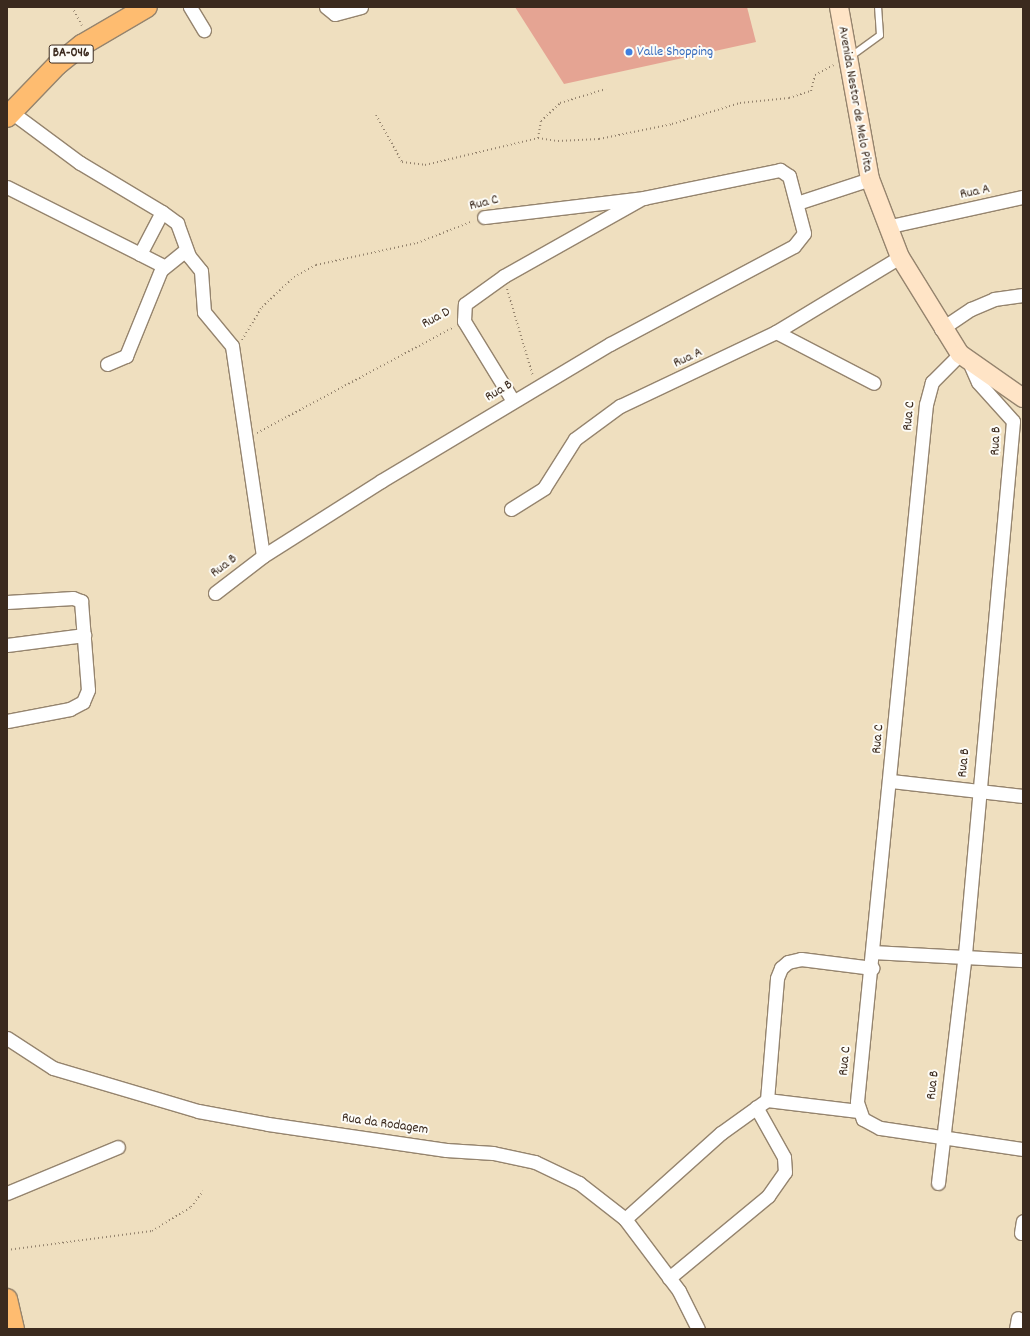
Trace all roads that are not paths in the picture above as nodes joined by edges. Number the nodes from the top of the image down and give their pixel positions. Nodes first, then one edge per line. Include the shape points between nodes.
1 (147, 7) edge
2 (190, 7) edge
3 (326, 7) edge
4 (361, 7) edge
5 (839, 7) edge
6 (878, 7) edge
7 (204, 30) dead end
8 (848, 59) junction
9 (9, 114) edge
10 (870, 180) junction
11 (7, 187) edge
12 (1023, 197) edge
13 (644, 198) junction
14 (797, 203) junction
15 (162, 212) junction
16 (484, 217) road end
17 (886, 227) junction
18 (186, 250) junction
19 (140, 254) junction
20 (900, 257) junction
21 (164, 266) junction
22 (1023, 295) edge
23 (941, 328) junction
24 (776, 332) junction
25 (964, 358) junction
26 (107, 364) dead end
27 (874, 383) dead end
28 (1016, 386) edge
29 (1023, 398) edge
30 (513, 401) junction
31 (1013, 421) junction
32 (1023, 430) edge
33 (511, 509) dead end
34 (263, 556) junction
35 (215, 593) dead end
36 (7, 602) edge
37 (84, 635) junction
38 (7, 645) edge
39 (7, 721) edge
40 (891, 782) junction
41 (978, 791) junction
42 (1023, 796) edge
43 (874, 952) junction
44 (965, 954) junction
45 (1023, 960) edge
46 (872, 968) junction
47 (7, 1038) edge
48 (762, 1104) junction
49 (858, 1111) junction
50 (942, 1137) junction
51 (118, 1147) dead end
52 (1023, 1149) edge
53 (938, 1183) dead end
54 (7, 1194) edge
55 (625, 1219) junction
56 (669, 1278) junction
57 (7, 1299) edge
58 (14, 1329) edge
59 (698, 1329) edge

1 - 9 main road, BA-046 via 82,45
2 - 7 street
3 - 4 street via 335,14
5 - 8 main road, Avenida Nestor de Melo Pita
6 - 8 lane via 880,35
8 - 10 main road, Avenida Nestor de Melo Pita
9 - 15 street via 80,163
10 - 14 street
10 - 17 main road, Avenida Nestor de Melo Pita
11 - 19 street
12 - 17 street, Rua A
13 - 14 street, Rua C via 776,170 789,176
13 - 16 street, Rua C
13 - 30 street, Rua D via 504,276 468,301 463,309 464,322
14 - 30 street, Rua B via 803,229 802,237 794,246
15 - 18 street via 177,223
15 - 19 street
17 - 20 main road, Avenida Nestor de Melo Pita
18 - 21 street
18 - 34 street via 202,274 204,312 230,342 235,360
19 - 21 street
20 - 23 main road, Avenida Nestor de Melo Pita
20 - 24 street, Rua A
21 - 26 street via 142,312 130,350 120,360
22 - 23 street via 994,299 971,309
23 - 25 main road, Avenida Nestor de Melo Pita
24 - 27 street
24 - 33 street, Rua A via 620,406 594,422 575,439 550,482
25 - 28 main road, Avenida Nestor de Melo Pita
25 - 31 street, Rua B via 982,389
25 - 40 street, Rua C via 932,382 927,398
28 - 29 main road, Avenida Nestor de Melo Pita
30 - 34 street, Rua B
31 - 32 street
31 - 41 street, Rua B
34 - 35 street, Rua B
36 - 37 street via 73,598 81,601 84,611
37 - 38 street
37 - 39 street via 88,690 83,702 65,711
40 - 41 street
40 - 43 street, Rua C
41 - 42 street
41 - 44 street, Rua B
43 - 44 street
43 - 46 street, Rua C
44 - 45 street
44 - 50 street, Rua B
46 - 48 street via 801,959 788,962 781,968 776,978
46 - 49 street, Rua C
47 - 55 street, Rua da Rodagem via 53,1068 198,1111 446,1150 492,1153 535,1162 579,1183
48 - 49 street
48 - 55 street via 721,1133
48 - 56 street via 784,1157 785,1172 768,1196
49 - 50 street via 863,1119 880,1128
50 - 52 street
50 - 53 street, Rua B
51 - 54 street
55 - 56 street, Rua da Rodagem
56 - 59 street, Rua da Rodagem
57 - 58 main road

